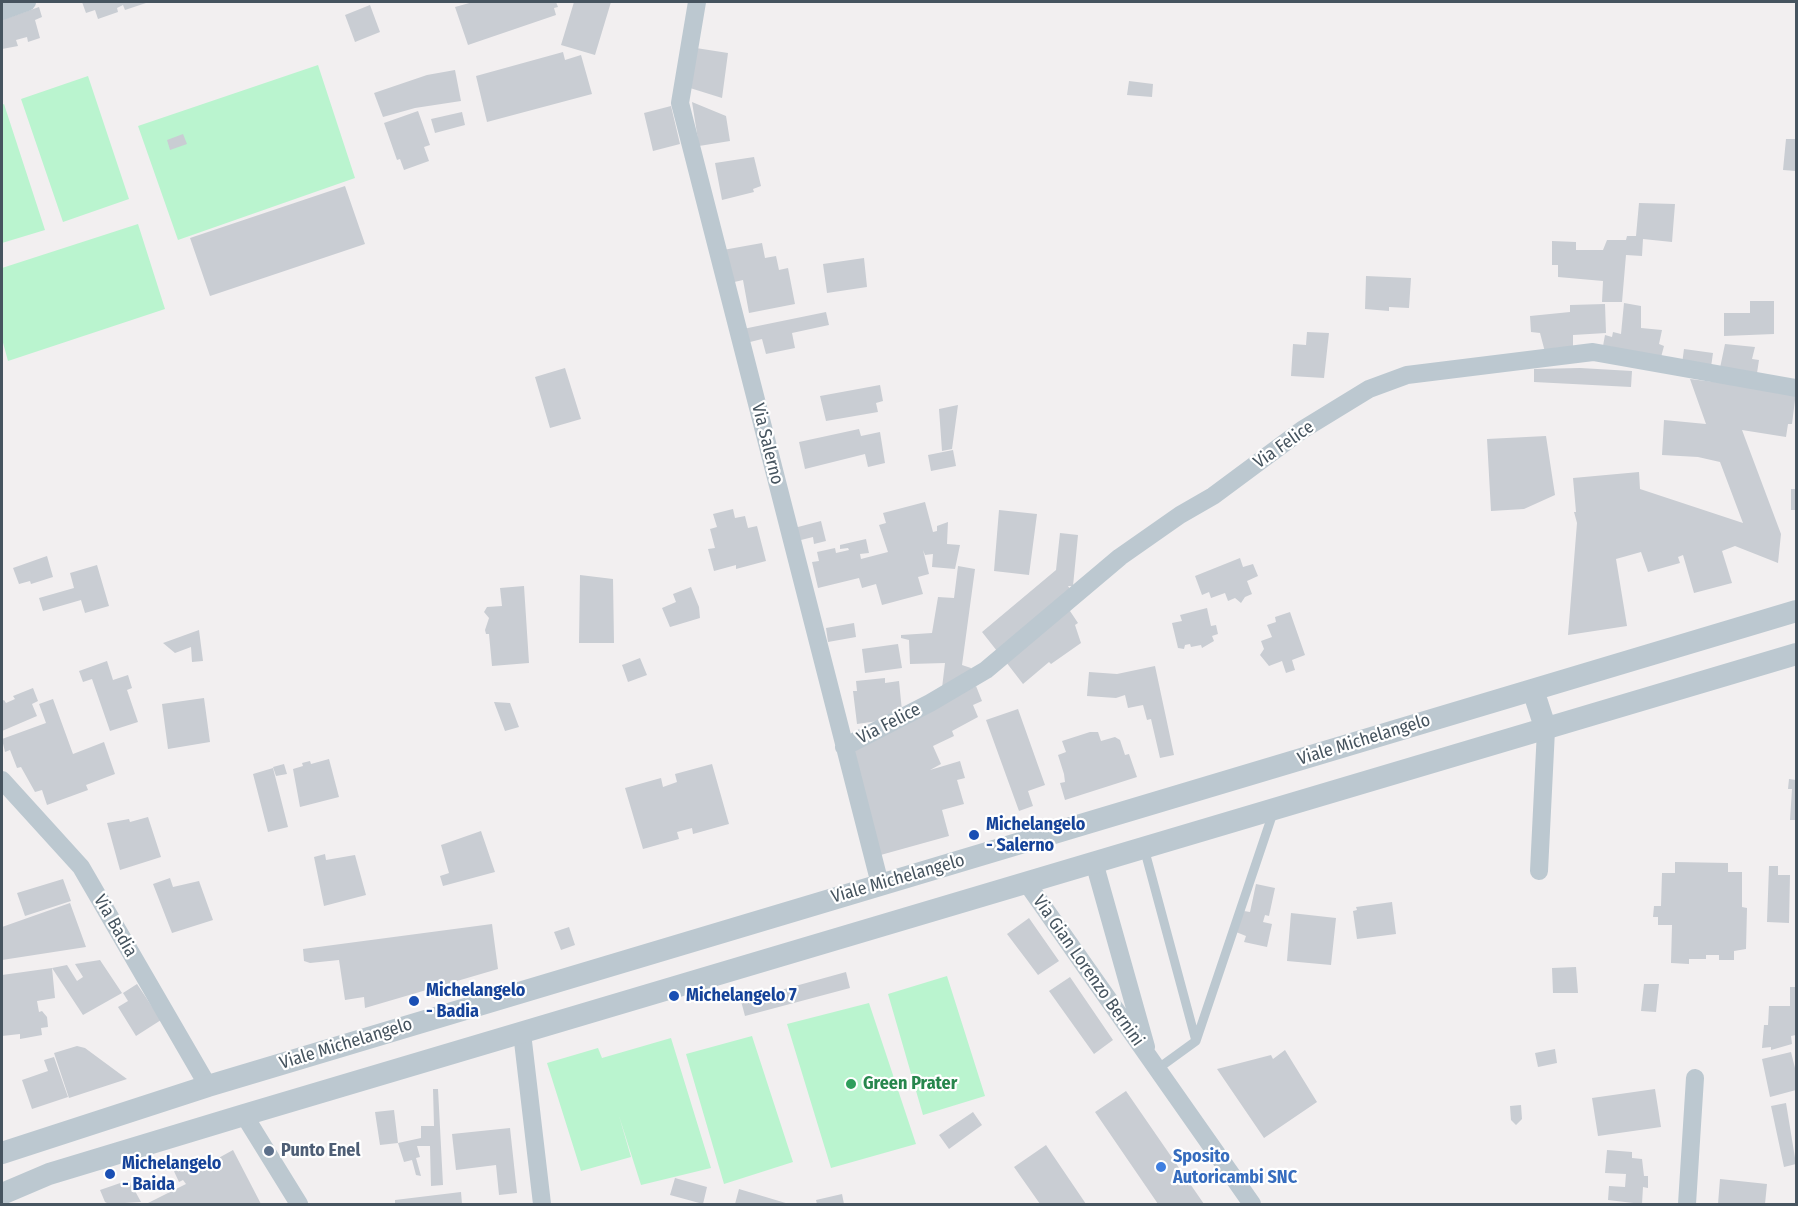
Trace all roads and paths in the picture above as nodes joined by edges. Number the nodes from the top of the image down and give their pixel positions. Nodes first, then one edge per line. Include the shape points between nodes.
1 (27, 2) edge
2 (696, 2) edge
3 (2, 11) edge
4 (1797, 388) edge
5 (1797, 611) edge
6 (1797, 654) edge
7 (1533, 690) junction
8 (1546, 729) junction
9 (844, 747) junction
10 (2, 780) edge
11 (1274, 810) junction
12 (1144, 848) junction
13 (1094, 862) junction
14 (1539, 871) dead end
15 (1026, 882) junction
16 (880, 884) junction
17 (704, 936) junction
18 (716, 974) junction
19 (522, 1033) junction
20 (1196, 1041) junction
21 (1153, 1065) junction
22 (1695, 1078) dead end
23 (208, 1086) junction
24 (244, 1115) junction
25 (2, 1153) edge
26 (2, 1194) edge
27 (298, 1204) edge
28 (542, 1204) edge
29 (1252, 1204) edge
30 (1687, 1204) edge

1 - 3 street
2 - 9 street, Via Salerno via 680,103
4 - 9 street, Via Felice via 1593,352 1407,375 1369,389 1302,430 1214,496 1120,557 987,670
5 - 7 street, Viale Michelangelo
6 - 8 street
7 - 8 street
7 - 16 street, Viale Michelangelo
8 - 11 street
8 - 14 street
9 - 16 street, Via Salerno
10 - 23 street, Via Badia via 81,867
11 - 12 street
11 - 20 lane
12 - 13 street
12 - 20 lane
13 - 15 street
13 - 21 street, Via Gian Lorenzo Bernini
15 - 18 street
15 - 21 street, Via Gian Lorenzo Bernini
16 - 17 street, Viale Michelangelo
17 - 18 street
17 - 23 street, Viale Michelangelo
18 - 19 street
19 - 24 street
19 - 28 street
20 - 21 lane
21 - 29 street, Via Gian Lorenzo Bernini
22 - 30 street
23 - 25 street, Viale Michelangelo
24 - 26 street via 49,1174
24 - 27 street

